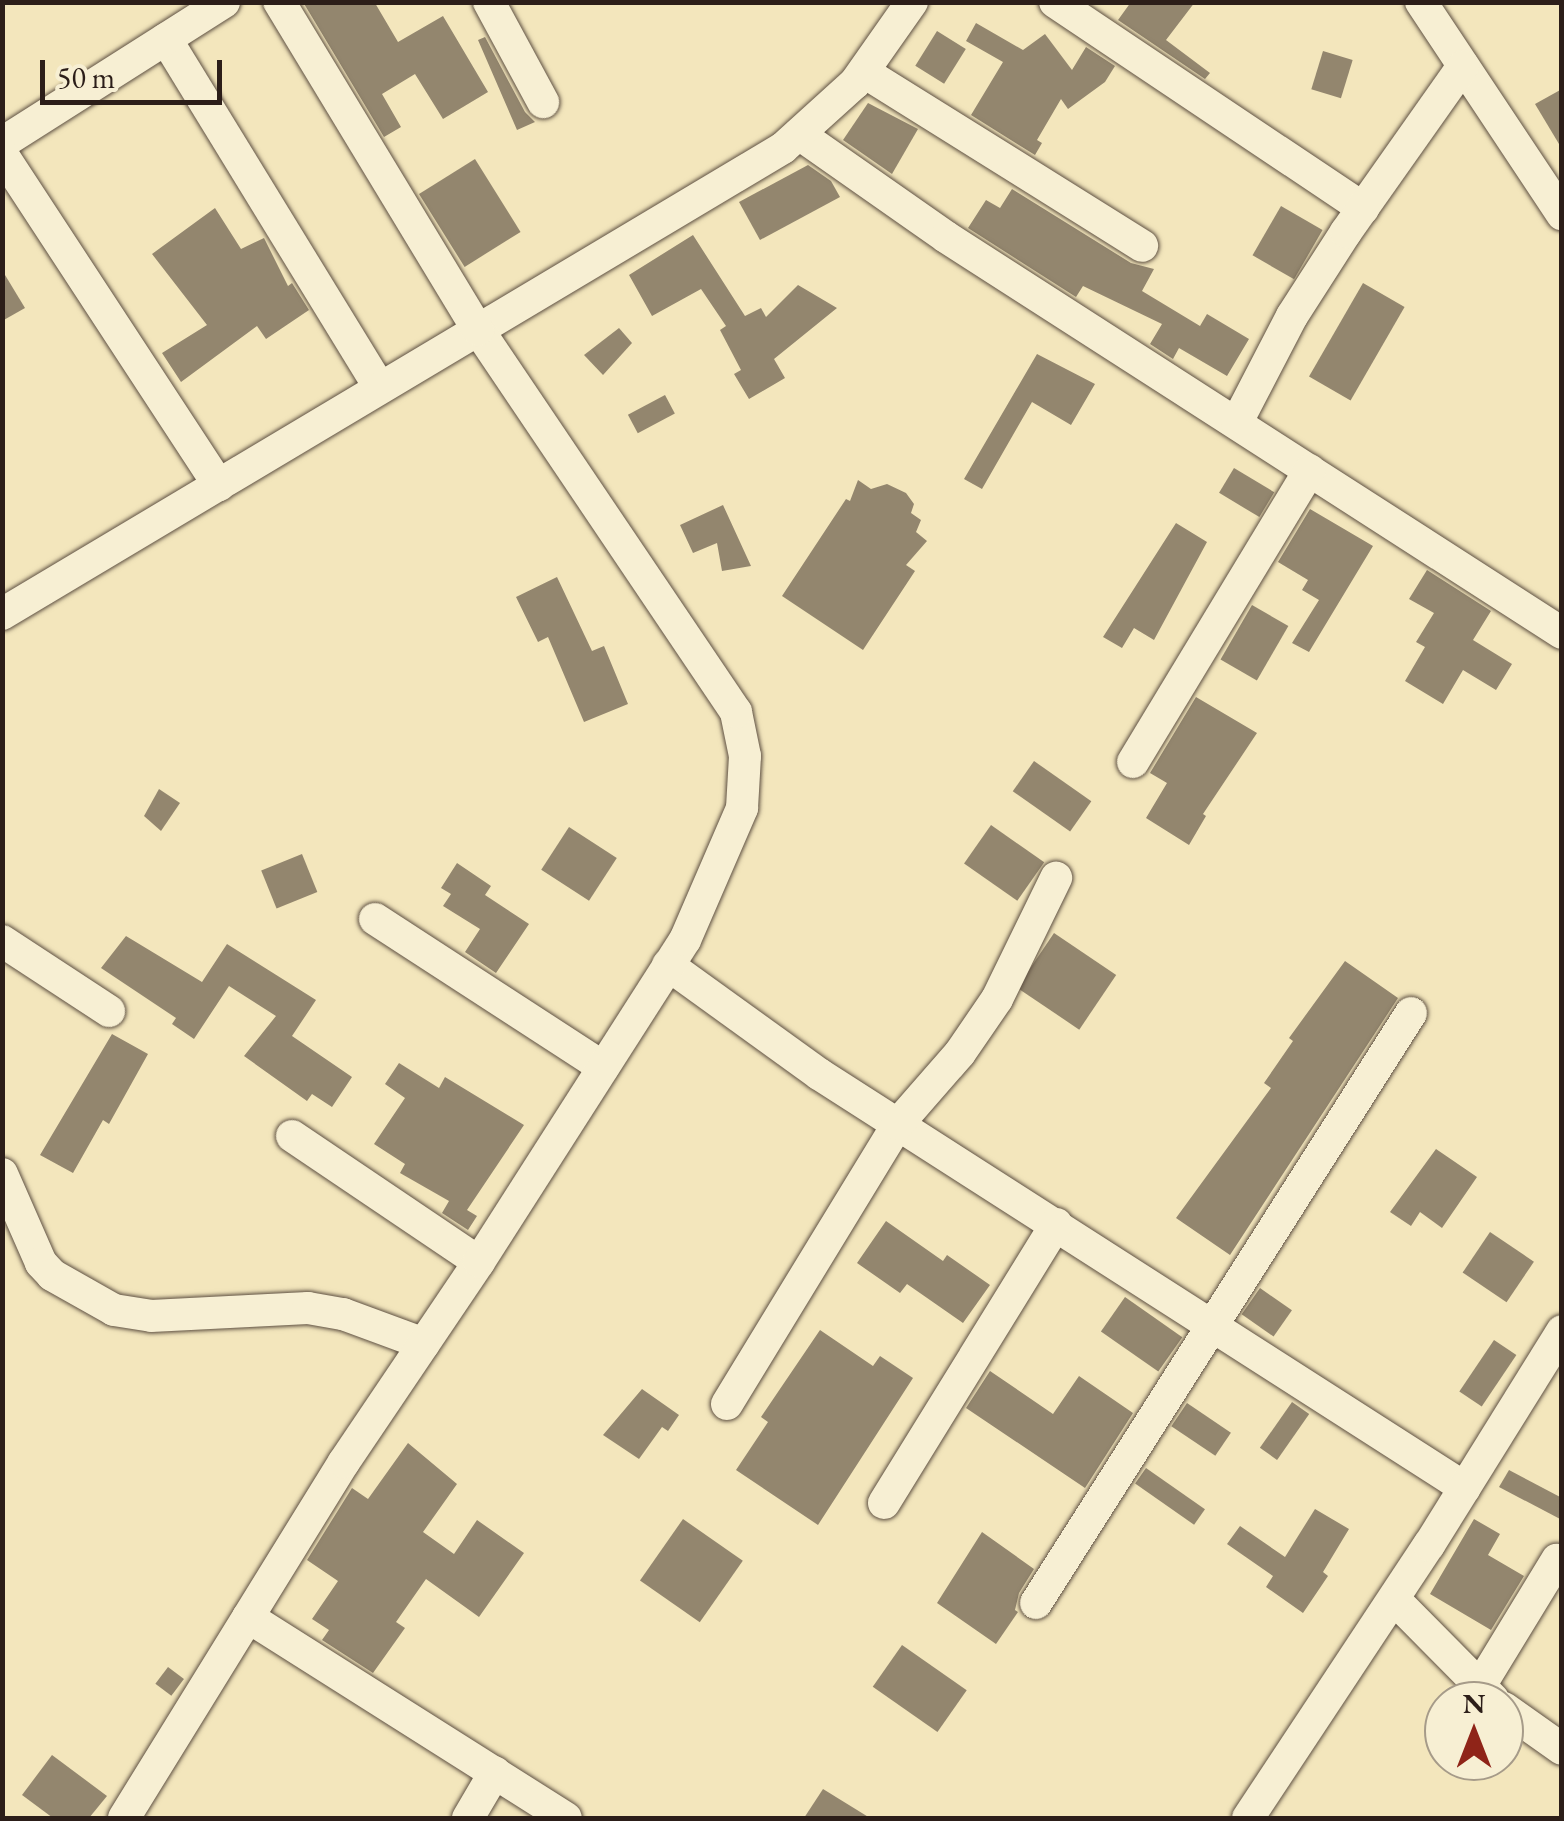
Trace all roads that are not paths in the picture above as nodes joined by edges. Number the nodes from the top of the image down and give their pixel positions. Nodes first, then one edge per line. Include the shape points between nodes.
1 (224, 2) edge
2 (279, 2) edge
3 (489, 2) edge
4 (912, 2) edge
5 (1055, 2) edge
6 (1421, 2) edge
7 (166, 38) junction
8 (1463, 66) junction
9 (864, 72) junction
10 (543, 102) dead end
11 (799, 134) junction
12 (2, 143) edge
13 (2, 154) edge
14 (1363, 208) junction
15 (1562, 214) edge
16 (1142, 246) dead end
17 (478, 330) junction
18 (380, 388) junction
19 (1237, 422) junction
20 (1310, 470) junction
21 (219, 485) junction
22 (2, 614) edge
23 (1562, 633) edge
24 (1133, 762) dead end
25 (1056, 878) dead end
26 (375, 919) dead end
27 (2, 941) edge
28 (668, 965) junction
29 (109, 1011) dead end
30 (1412, 1013) dead end
31 (604, 1067) junction
32 (898, 1124) junction
33 (292, 1136) dead end
34 (2, 1174) edge
35 (1056, 1224) junction
36 (480, 1262) junction
37 (1214, 1324) junction
38 (1562, 1331) edge
39 (424, 1344) junction
40 (727, 1404) dead end
41 (1465, 1488) junction
42 (884, 1503) dead end
43 (1557, 1560) dead end
44 (1394, 1599) junction
45 (1036, 1602) dead end
46 (248, 1618) junction
47 (1476, 1681) edge
48 (1501, 1681) edge
49 (1524, 1721) edge
50 (1562, 1749) edge
51 (495, 1772) junction
52 (124, 1818) edge
53 (468, 1818) edge
54 (566, 1818) edge
55 (1248, 1818) edge

1 - 7 street
2 - 17 street
3 - 10 street
4 - 9 street
5 - 14 street
6 - 8 street
7 - 12 street
7 - 18 street
8 - 14 street
8 - 15 street
9 - 11 street
9 - 16 street
11 - 17 street
11 - 19 street via 946,238
13 - 21 street
14 - 19 street via 1292,316
17 - 18 street
17 - 28 street via 736,712 745,756 742,808
18 - 21 street
19 - 20 street
20 - 23 street
20 - 24 street
21 - 22 street
25 - 32 street via 997,999
26 - 31 street
27 - 29 street
28 - 31 street
28 - 32 street
30 - 37 street
31 - 36 street
32 - 35 street
32 - 40 street
33 - 36 street
34 - 39 street via 42,1263 114,1310 151,1316 308,1308
35 - 37 street
35 - 42 street
36 - 39 street
37 - 41 street
37 - 45 street
38 - 41 street
39 - 46 street
41 - 44 street
43 - 48 street
44 - 47 street
44 - 55 street
46 - 51 street
46 - 52 street
49 - 50 street
51 - 53 street
51 - 54 street

